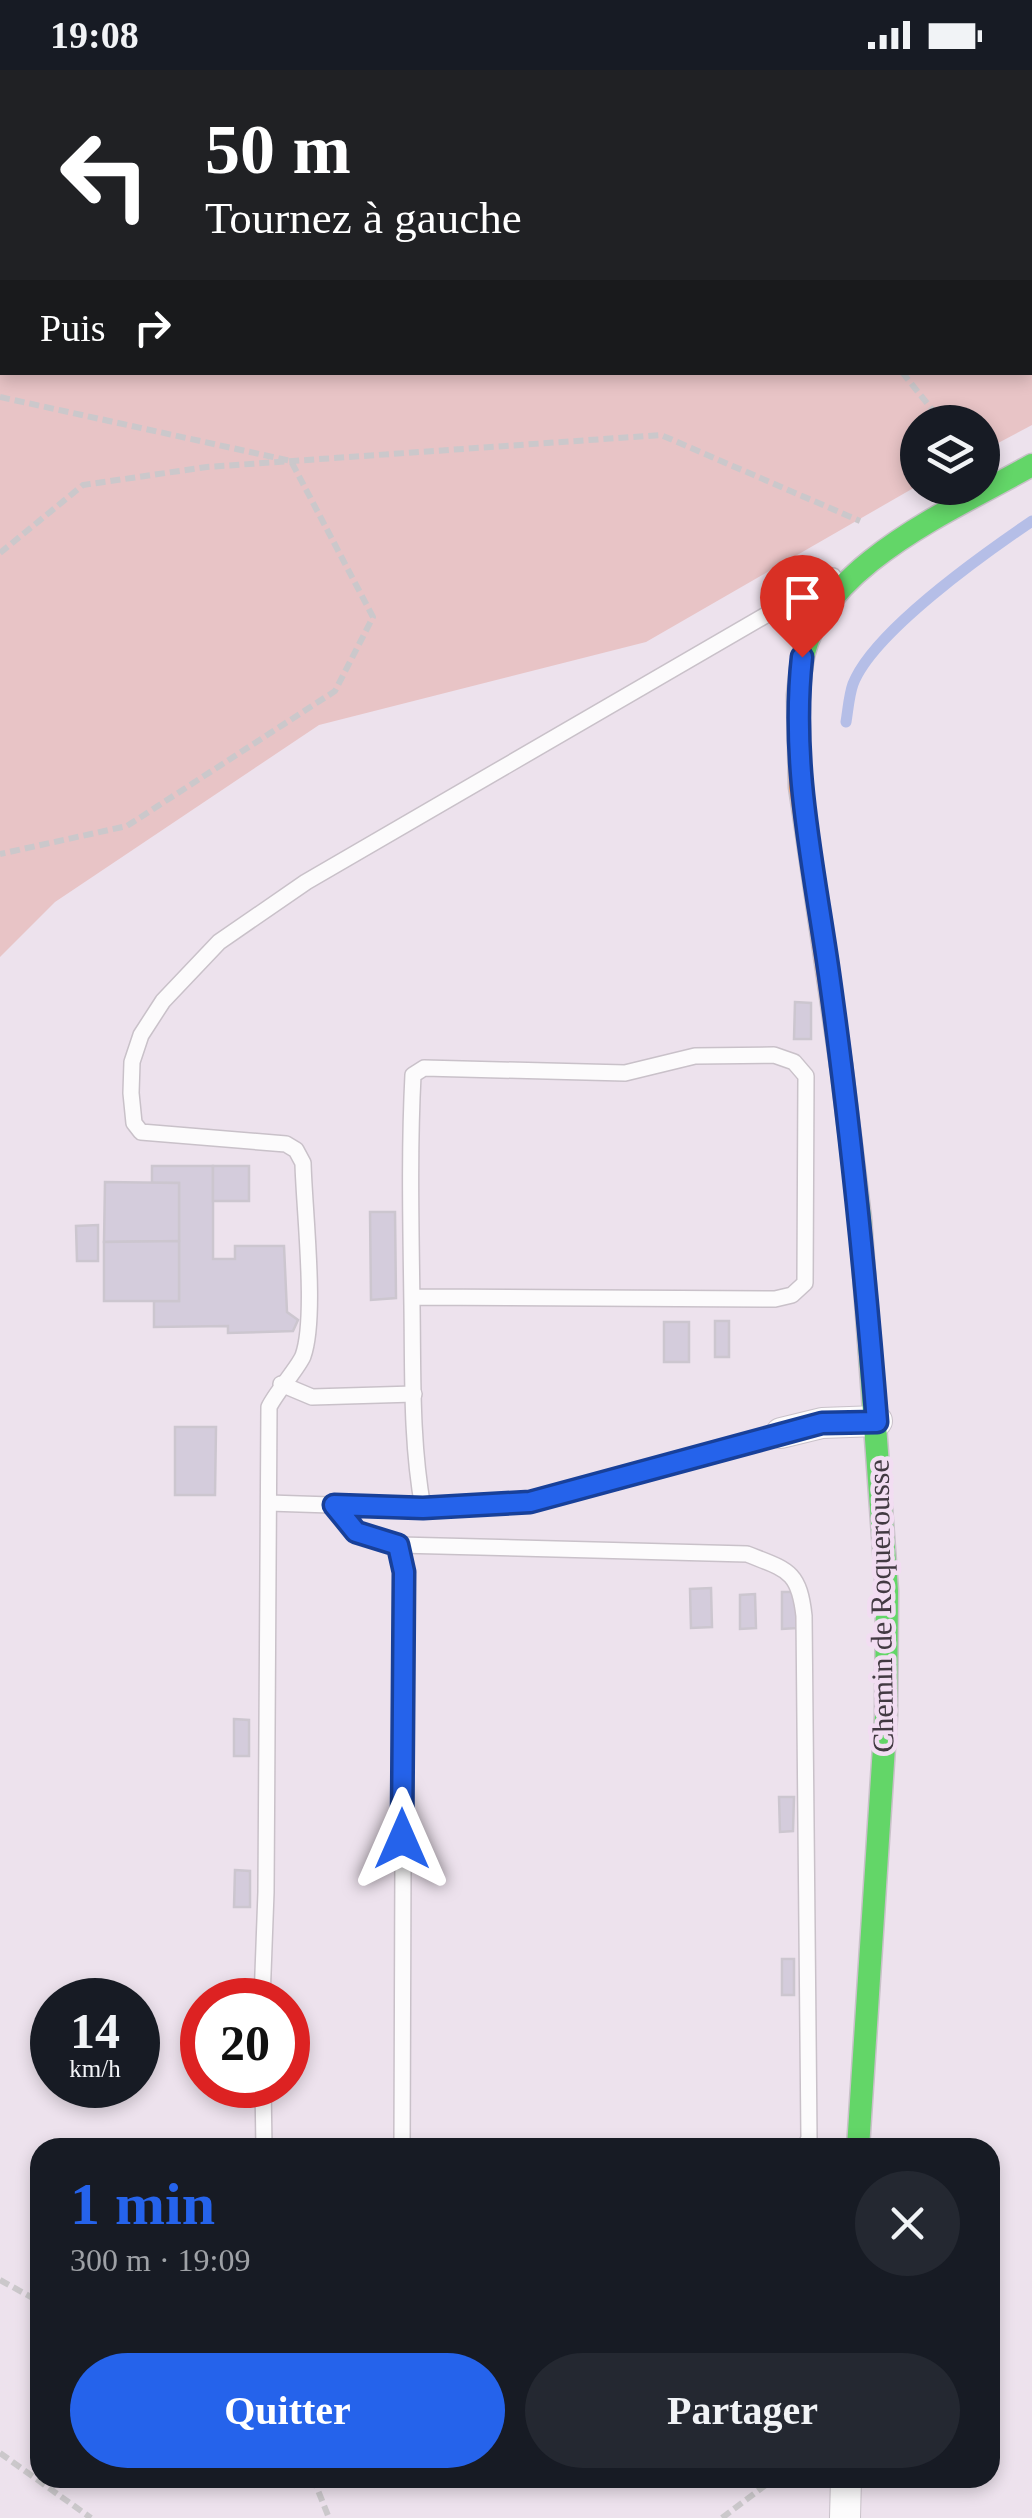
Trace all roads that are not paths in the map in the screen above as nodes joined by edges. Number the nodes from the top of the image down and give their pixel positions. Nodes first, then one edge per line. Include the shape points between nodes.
1 (1032, 465) edge
2 (881, 551) junction
3 (412, 1297) junction
4 (280, 1384) junction
5 (414, 1394) junction
6 (877, 1422) junction
7 (781, 1433) joint
8 (269, 1503) junction
9 (334, 1505) junction
10 (423, 1508) junction
11 (398, 1545) junction
12 (263, 1978) edge
13 (263, 2108) edge
14 (264, 2138) edge
15 (402, 2138) edge
16 (809, 2138) edge
17 (859, 2138) edge
18 (846, 2488) edge
19 (845, 2518) edge

1 - 2 street, Chemin de Roquerousse
2 - 4 lane via 306,882 219,942 163,1000 132,1062 134,1124 141,1132 286,1144 303,1163 309,1324 302,1358
2 - 6 street, Chemin de Roquerousse via 818,618 802,657 798,695 800,787 860,1218
3 - 3 lane via 413,1075 424,1068 626,1073 695,1056 774,1055 794,1062 806,1076 804,1283 792,1295
3 - 5 lane
4 - 5 lane via 312,1397
4 - 8 lane via 269,1407
5 - 10 lane
6 - 7 street via 822,1423
6 - 17 street, Chemin de Roquerousse via 886,1716
7 - 10 lane via 530,1502
8 - 9 lane
8 - 12 lane
9 - 10 lane
9 - 11 lane via 356,1532
11 - 15 lane via 404,1572
11 - 16 lane via 747,1554 782,1568 801,1586
13 - 14 lane
18 - 19 street

